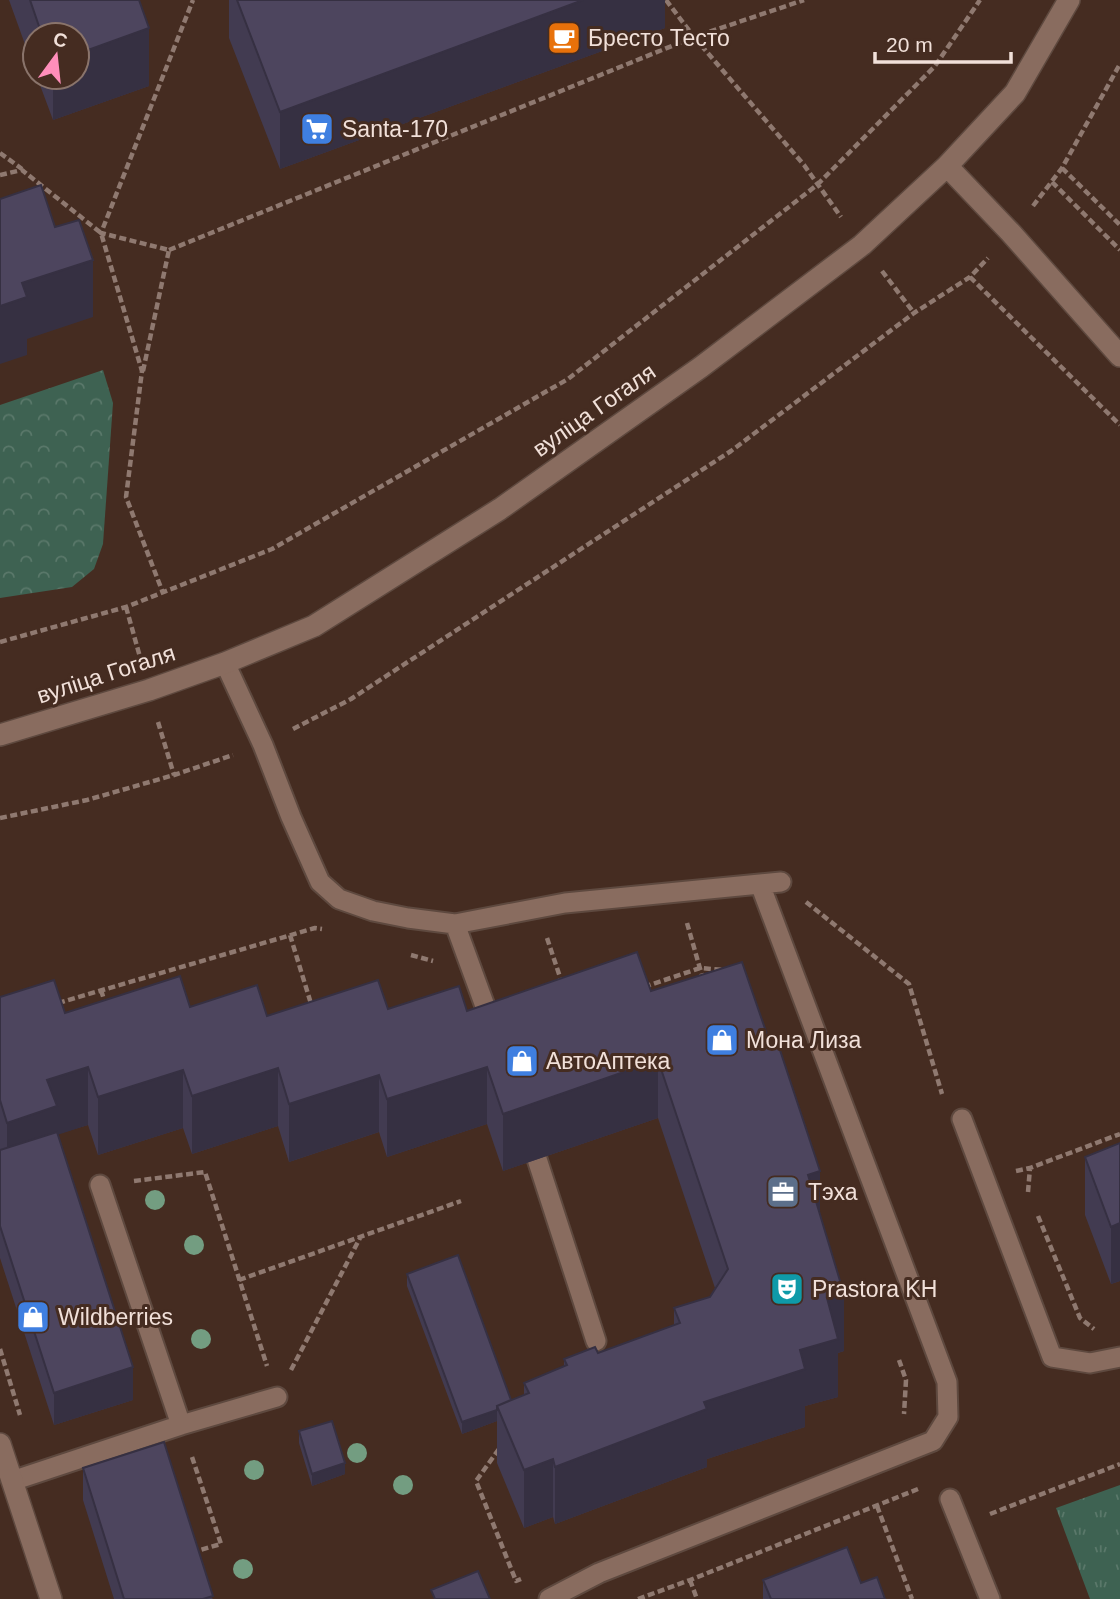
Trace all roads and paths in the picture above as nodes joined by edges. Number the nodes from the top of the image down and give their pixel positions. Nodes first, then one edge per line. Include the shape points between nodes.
1 (193, 0) edge
2 (666, 0) edge
3 (804, 0) edge
4 (980, 0) edge
5 (1069, 0) edge
6 (694, 37) junction
7 (1120, 64) edge
8 (0, 153) edge
9 (947, 166) junction
10 (1062, 168) junction
11 (22, 170) junction
12 (0, 175) edge
13 (1052, 182) junction
14 (817, 185) junction
15 (1120, 225) edge
16 (101, 233) junction
17 (1011, 233) junction
18 (169, 250) junction
19 (1120, 250) edge
20 (970, 277) junction
21 (1120, 356) edge
22 (142, 372) junction
23 (1120, 425) edge
24 (163, 593) junction
25 (126, 607) junction
26 (0, 642) edge
27 (225, 663) junction
28 (143, 668) dead end
29 (158, 720) dead end
30 (0, 735) edge
31 (263, 745) junction
32 (174, 775) junction
33 (0, 818) edge
34 (781, 882) joint
35 (760, 884) junction
36 (678, 892) junction
37 (537, 908) junction
38 (455, 924) junction
39 (328, 931) dead end
40 (290, 935) junction
41 (406, 953) dead end
42 (445, 964) dead end
43 (699, 968) junction
44 (724, 971) edge
45 (704, 980) edge
46 (563, 985) edge
47 (101, 990) junction
48 (636, 990) edge
49 (50, 1005) edge
50 (109, 1015) edge
51 (314, 1015) edge
52 (500, 1046) edge
53 (962, 1119) joint
54 (1120, 1134) edge
55 (537, 1159) dead end
56 (1030, 1168) junction
57 (985, 1178) junction
58 (100, 1185) joint
59 (461, 1202) dead end
60 (360, 1237) junction
61 (239, 1280) junction
62 (1102, 1336) dead end
63 (596, 1341) dead end
64 (1120, 1357) edge
65 (276, 1397) junction
66 (898, 1422) dead end
67 (181, 1425) junction
68 (506, 1439) edge
69 (933, 1441) junction
70 (0, 1444) edge
71 (1120, 1464) edge
72 (12, 1481) junction
73 (926, 1486) dead end
74 (950, 1499) dead end
75 (877, 1506) junction
76 (988, 1515) dead end
77 (189, 1554) edge
78 (528, 1576) dead end
79 (690, 1580) junction
80 (569, 1594) edge
81 (51, 1599) edge
82 (549, 1599) edge
83 (638, 1599) edge
84 (697, 1599) edge
85 (912, 1599) edge
86 (990, 1599) edge

1 - 16 path
2 - 6 path
3 - 6 path
4 - 14 path via 935,66
5 - 9 street, вуліца Гогаля via 1015,93
6 - 14 path
6 - 18 path
7 - 10 path
8 - 11 path
9 - 17 street
9 - 27 street, вуліца Гогаля via 851,253 701,367 500,509 314,626
10 - 13 path
10 - 15 path
11 - 12 path
11 - 16 path
13 - 17 path
13 - 19 path
14 - 24 path via 568,379 272,549
16 - 18 path
16 - 22 path
17 - 20 path
17 - 21 street
18 - 22 path
20 - 23 path
20 - 31 path via 914,313 731,451 351,699
22 - 24 path via 126,497
24 - 25 path
25 - 26 path
25 - 28 path
27 - 30 street, вуліца Гогаля
27 - 31 lane
29 - 32 path
31 - 32 path
31 - 38 lane via 320,883 339,899 373,911
32 - 33 path
34 - 35 lane
34 - 53 path via 909,984 943,1098
35 - 36 lane
35 - 69 lane via 947,1382 948,1417
36 - 37 lane
36 - 43 path
37 - 38 lane
37 - 46 path
38 - 52 lane
39 - 40 path via 315,928
40 - 47 path
40 - 51 path
41 - 42 path
43 - 44 path
43 - 45 path
43 - 48 path
47 - 49 path
47 - 50 path
53 - 57 lane
54 - 56 path
55 - 63 lane
56 - 57 path
56 - 62 path via 1028,1192 1080,1318
57 - 64 lane via 1052,1357 1090,1363
58 - 61 path via 205,1172
58 - 67 lane
59 - 60 path
60 - 61 path
60 - 65 path
61 - 65 path
65 - 67 lane
66 - 69 path via 904,1414
67 - 72 lane
67 - 77 path via 221,1544
68 - 78 path via 477,1481 516,1581
69 - 80 lane via 598,1573
70 - 72 street
71 - 76 path
72 - 81 street
73 - 75 path
74 - 86 lane
75 - 79 path
75 - 85 path
79 - 83 path
79 - 84 path
80 - 82 lane

